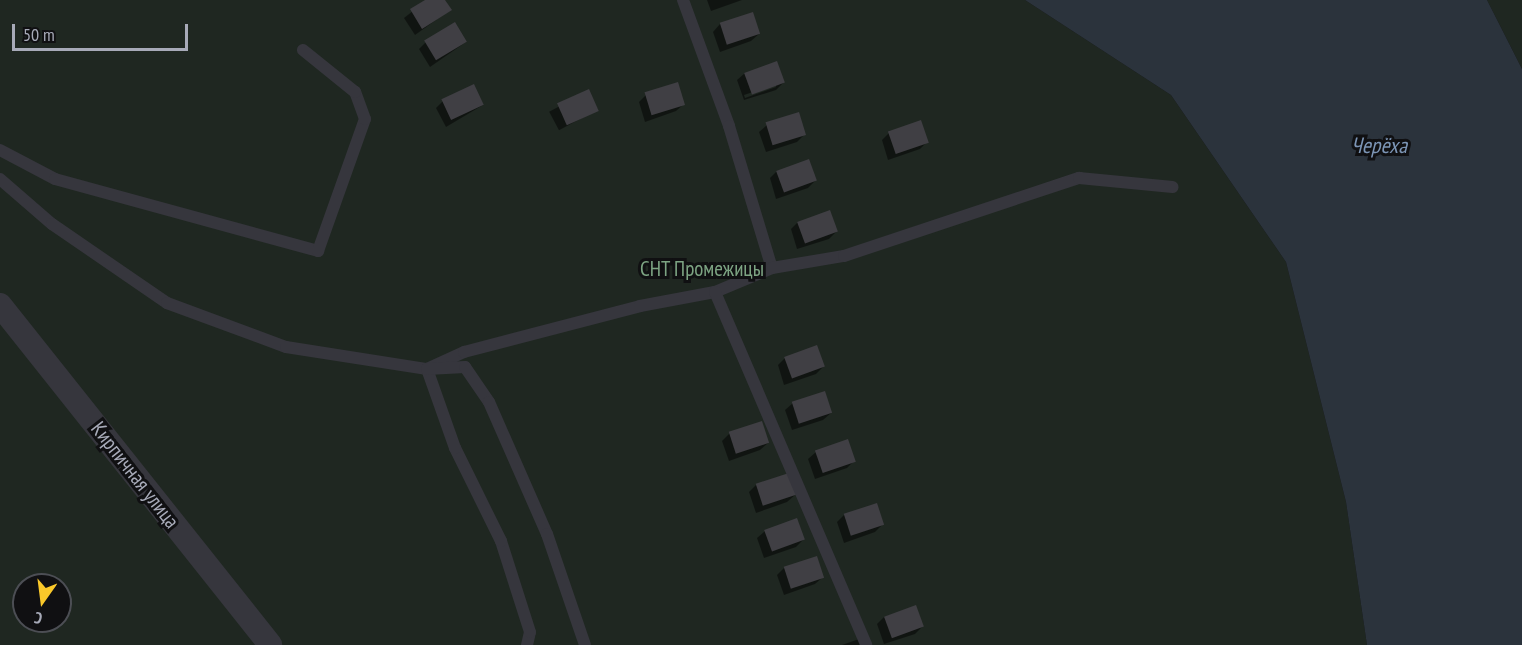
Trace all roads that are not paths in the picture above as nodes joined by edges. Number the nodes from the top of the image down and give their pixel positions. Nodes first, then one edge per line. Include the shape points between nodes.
1 (683, 0) edge
2 (303, 50) dead end
3 (0, 150) edge
4 (0, 179) edge
5 (1173, 187) dead end
6 (772, 268) junction
7 (715, 291) junction
8 (0, 305) edge
9 (428, 369) junction
10 (270, 645) edge
11 (527, 645) edge
12 (585, 645) edge
13 (866, 645) edge

1 - 6 lane via 722,105
2 - 3 lane via 355,92 365,119 318,251 54,179
4 - 9 lane via 52,224 167,303 286,346
5 - 6 lane via 1079,178 843,256
6 - 7 lane
7 - 9 lane via 640,306 464,352
7 - 13 lane
8 - 10 street, Кирпичная улица
9 - 11 lane via 455,448 501,541 530,632
9 - 12 lane via 465,367 489,402 547,534

